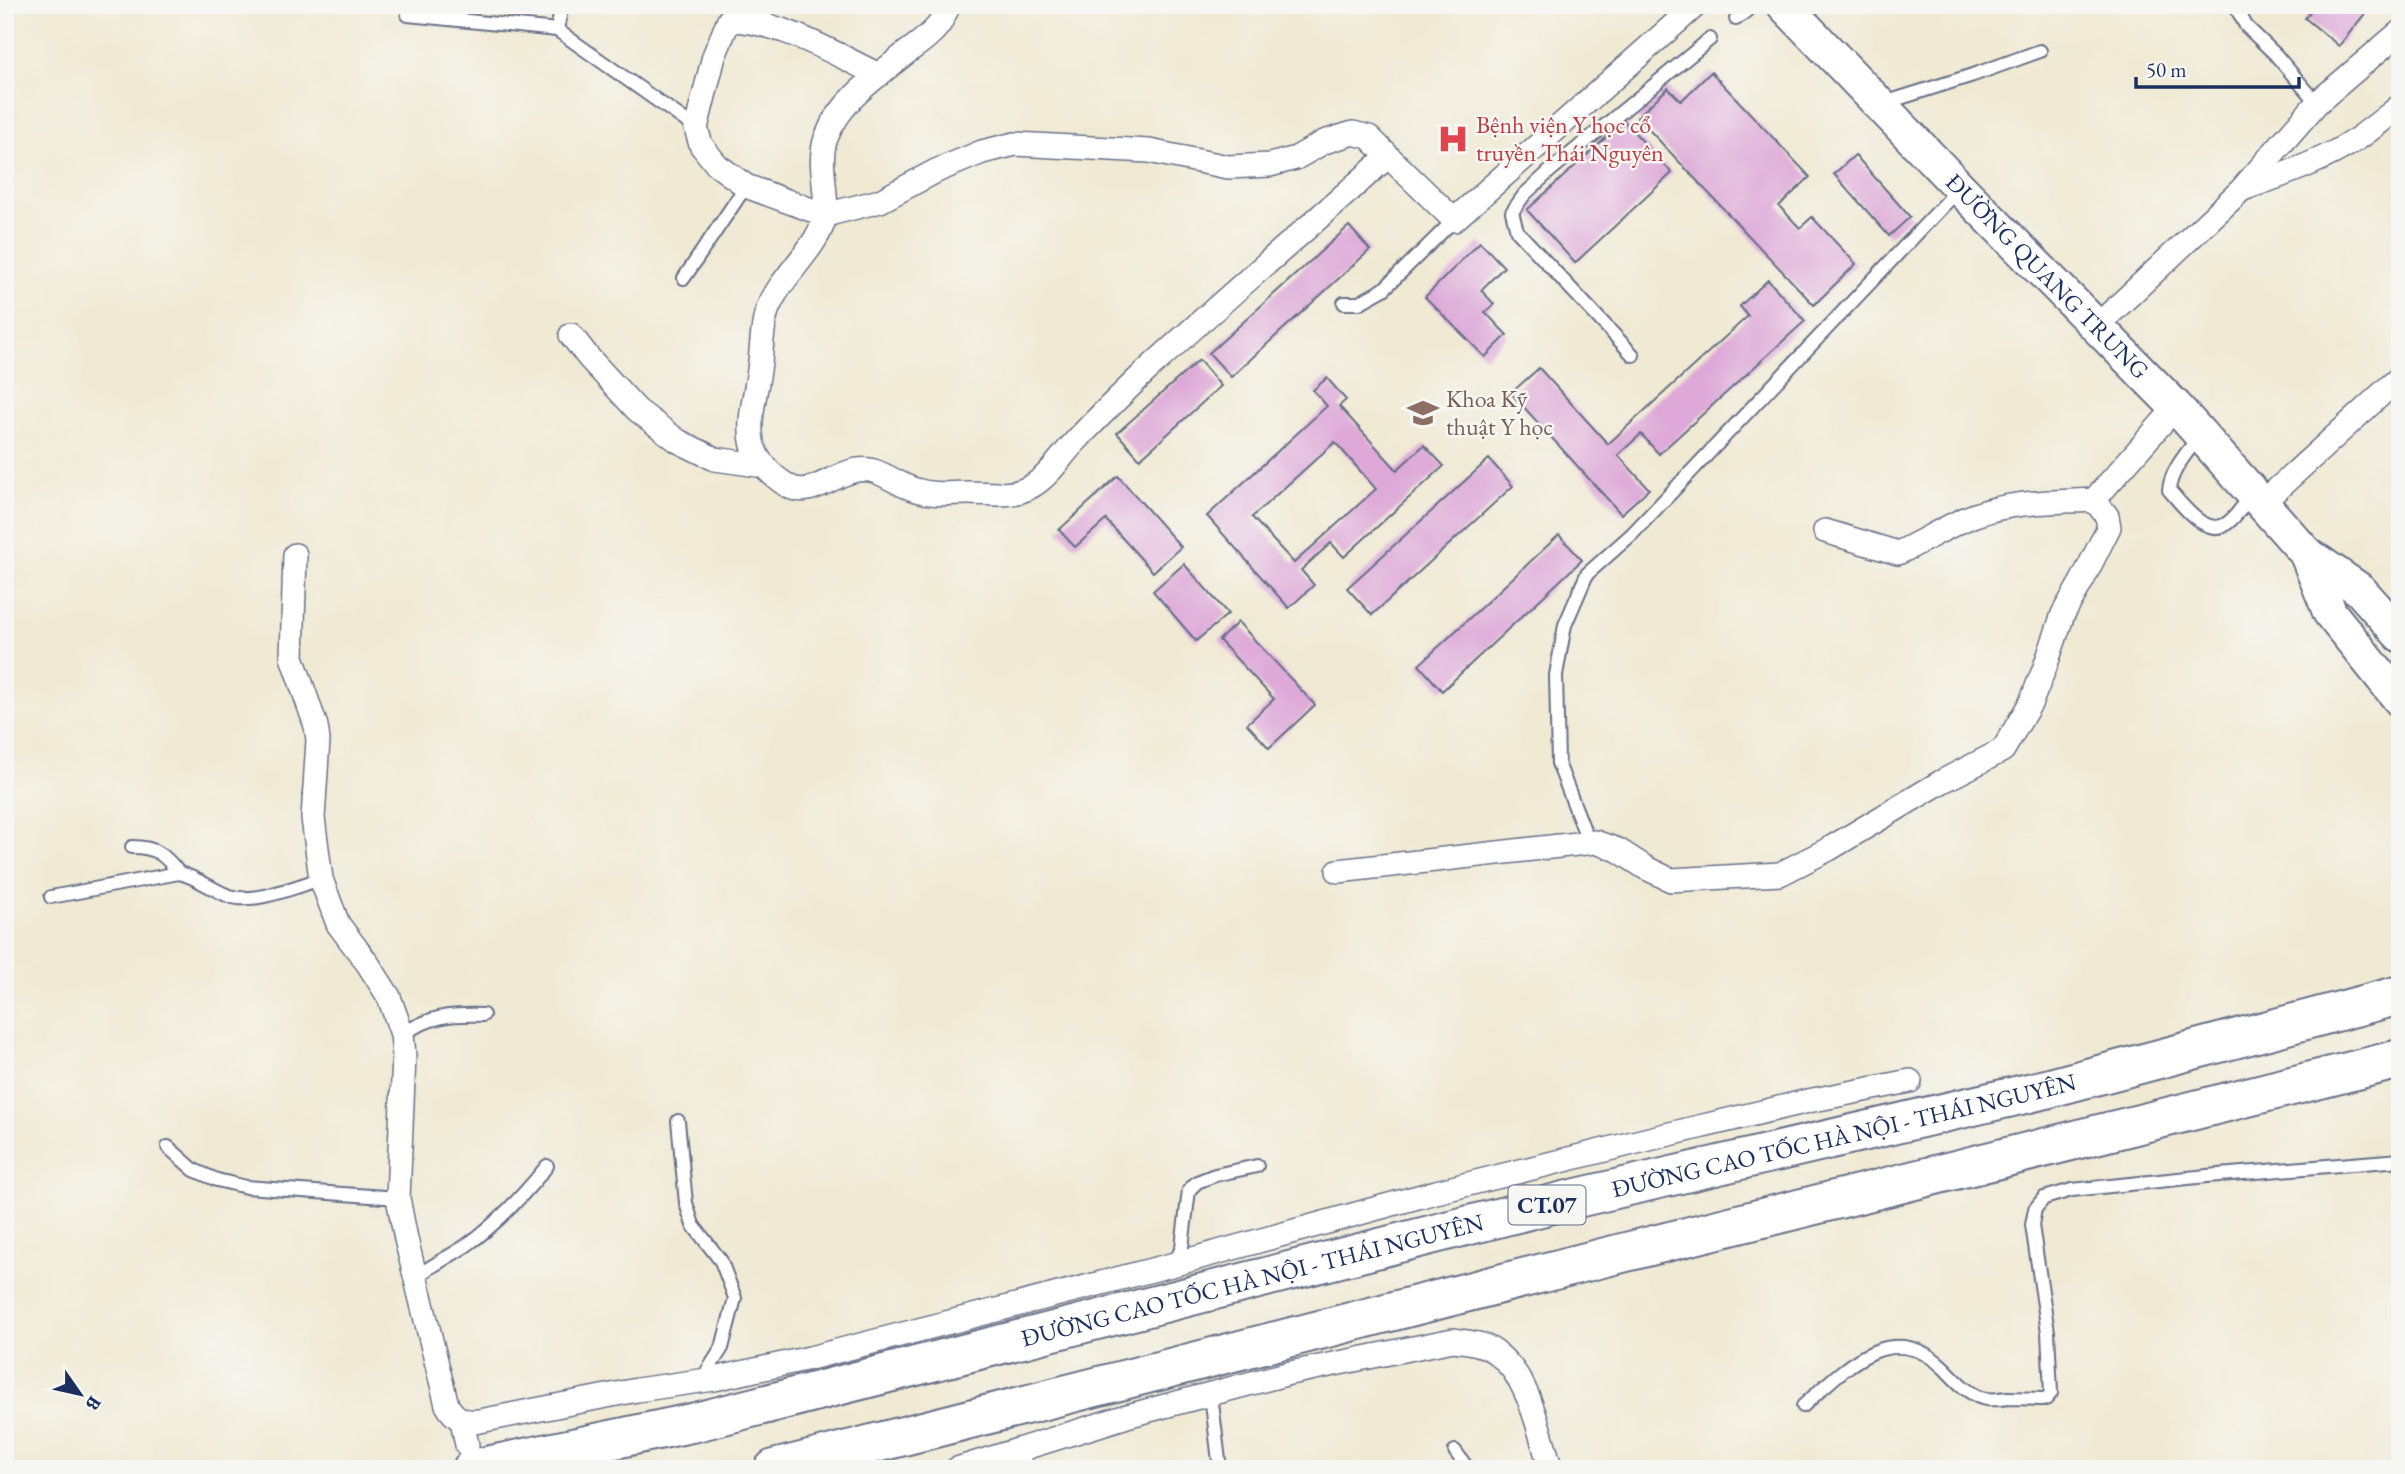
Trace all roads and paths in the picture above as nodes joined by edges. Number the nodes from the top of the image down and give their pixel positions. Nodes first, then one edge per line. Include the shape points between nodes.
1 (409, 5) edge
2 (562, 5) edge
3 (949, 5) edge
4 (1696, 5) edge
5 (1754, 5) edge
6 (1784, 5) edge
7 (2235, 5) edge
8 (728, 13) edge
9 (1736, 19) dead end
10 (557, 30) junction
11 (2400, 32) edge
12 (1710, 39) dead end
13 (2040, 51) dead end
14 (879, 75) junction
15 (2317, 103) junction
16 (1880, 104) junction
17 (2400, 106) edge
18 (696, 128) junction
19 (1388, 156) junction
20 (746, 186) junction
21 (1960, 188) junction
22 (2241, 190) junction
23 (825, 215) junction
24 (1454, 220) junction
25 (684, 278) dead end
26 (1344, 303) dead end
27 (2096, 326) junction
28 (571, 335) dead end
29 (1633, 355) dead end
30 (2400, 377) edge
31 (2176, 407) junction
32 (2200, 434) junction
33 (765, 466) junction
34 (2257, 499) junction
35 (2094, 500) junction
36 (1825, 531) dead end
37 (2306, 553) junction
38 (295, 555) dead end
39 (2400, 635) edge
40 (2400, 700) edge
41 (1589, 843) junction
42 (132, 848) dead end
43 (1338, 871) dead end
44 (179, 873) junction
45 (321, 879) junction
46 (51, 897) dead end
47 (2400, 995) edge
48 (483, 1015) dead end
49 (402, 1034) junction
50 (2400, 1059) edge
51 (1910, 1080) dead end
52 (678, 1121) dead end
53 (168, 1147) dead end
54 (2400, 1160) edge
55 (547, 1166) dead end
56 (1257, 1166) dead end
57 (398, 1198) junction
58 (1175, 1264) junction
59 (417, 1276) junction
60 (701, 1381) junction
61 (1211, 1395) junction
62 (1803, 1406) dead end
63 (462, 1420) junction
64 (1455, 1451) dead end
65 (469, 1457) edge
66 (1024, 1459) edge
67 (960, 1468) edge
68 (774, 1469) edge
69 (1220, 1469) edge
70 (1468, 1469) edge
71 (1551, 1469) edge

1 - 10 lane via 408,15
2 - 10 lane
3 - 14 street via 928,36
4 - 24 street
5 - 9 lane
6 - 16 main road, ĐƯỜNG QUANG TRUNG
7 - 15 lane via 2246,26
8 - 14 street
8 - 18 street
10 - 18 lane
11 - 15 street
12 - 29 lane via 1551,170 1512,212 1517,230
13 - 16 lane
14 - 23 street via 841,111 826,138 822,156
15 - 22 street
16 - 21 main road, ĐƯỜNG QUANG TRUNG
17 - 22 street via 2332,153
18 - 20 street via 701,145 717,166
19 - 23 street via 1369,137 1353,133 1296,158 1270,165 1228,167 1149,150 1015,144 936,171 880,201
19 - 24 street
19 - 33 street via 1143,374 1044,477 1022,492 939,495 865,470 797,490
20 - 23 street
20 - 25 lane
21 - 27 main road, ĐƯỜNG QUANG TRUNG
21 - 41 lane via 1632,534 1587,574 1565,625 1556,674 1558,763
22 - 27 street
23 - 33 street via 818,234 767,311 749,418 753,446
24 - 26 lane via 1384,289 1359,303
27 - 31 main road, ĐƯỜNG QUANG TRUNG
28 - 33 street via 636,410 678,441 715,460
30 - 34 street
31 - 32 main road, ĐƯỜNG QUANG TRUNG
31 - 35 street
32 - 34 main road, ĐƯỜNG QUANG TRUNG
32 - 34 lane via 2176,467 2169,490 2212,528 2224,526
34 - 37 main road, ĐƯỜNG QUANG TRUNG
35 - 36 street via 2022,505 1978,514 1898,553
35 - 41 street via 2107,516 2109,527 2063,614 2031,702 2003,750 1780,874 1671,880 1618,850
37 - 39 main road, ĐƯỜNG QUANG TRUNG via 2360,590
37 - 40 main road, ĐƯỜNG QUANG TRUNG via 2330,613
38 - 45 street via 292,657 318,740 313,818
41 - 43 street
42 - 44 lane via 159,852
44 - 45 lane via 242,900
44 - 46 lane
45 - 49 street via 338,924 389,998
47 - 65 highway, ĐƯỜNG CAO TỐC HÀ NỘI - THÁI NGUYÊN / CT.07 via 2046,1089 1564,1201 696,1422
48 - 49 lane via 437,1017
49 - 57 street
50 - 68 highway, CT.07
51 - 58 street via 1436,1192
52 - 60 lane via 693,1225 721,1261 734,1298 722,1348
53 - 57 lane via 194,1170 246,1187
54 - 62 lane via 2194,1177 2044,1198 2035,1209 2032,1225 2048,1332 2051,1393 2046,1399 1985,1399 1960,1385 1919,1350 1899,1344 1871,1352
55 - 59 lane via 500,1218
56 - 58 lane via 1197,1182 1189,1189 1182,1247
57 - 59 street
58 - 60 street via 810,1358
59 - 63 street via 447,1405
60 - 63 street via 480,1421
61 - 66 street via 1127,1416
61 - 69 lane
61 - 71 street via 1290,1373 1453,1340 1478,1343 1510,1367 1527,1394
63 - 65 street
64 - 70 lane
66 - 67 street

